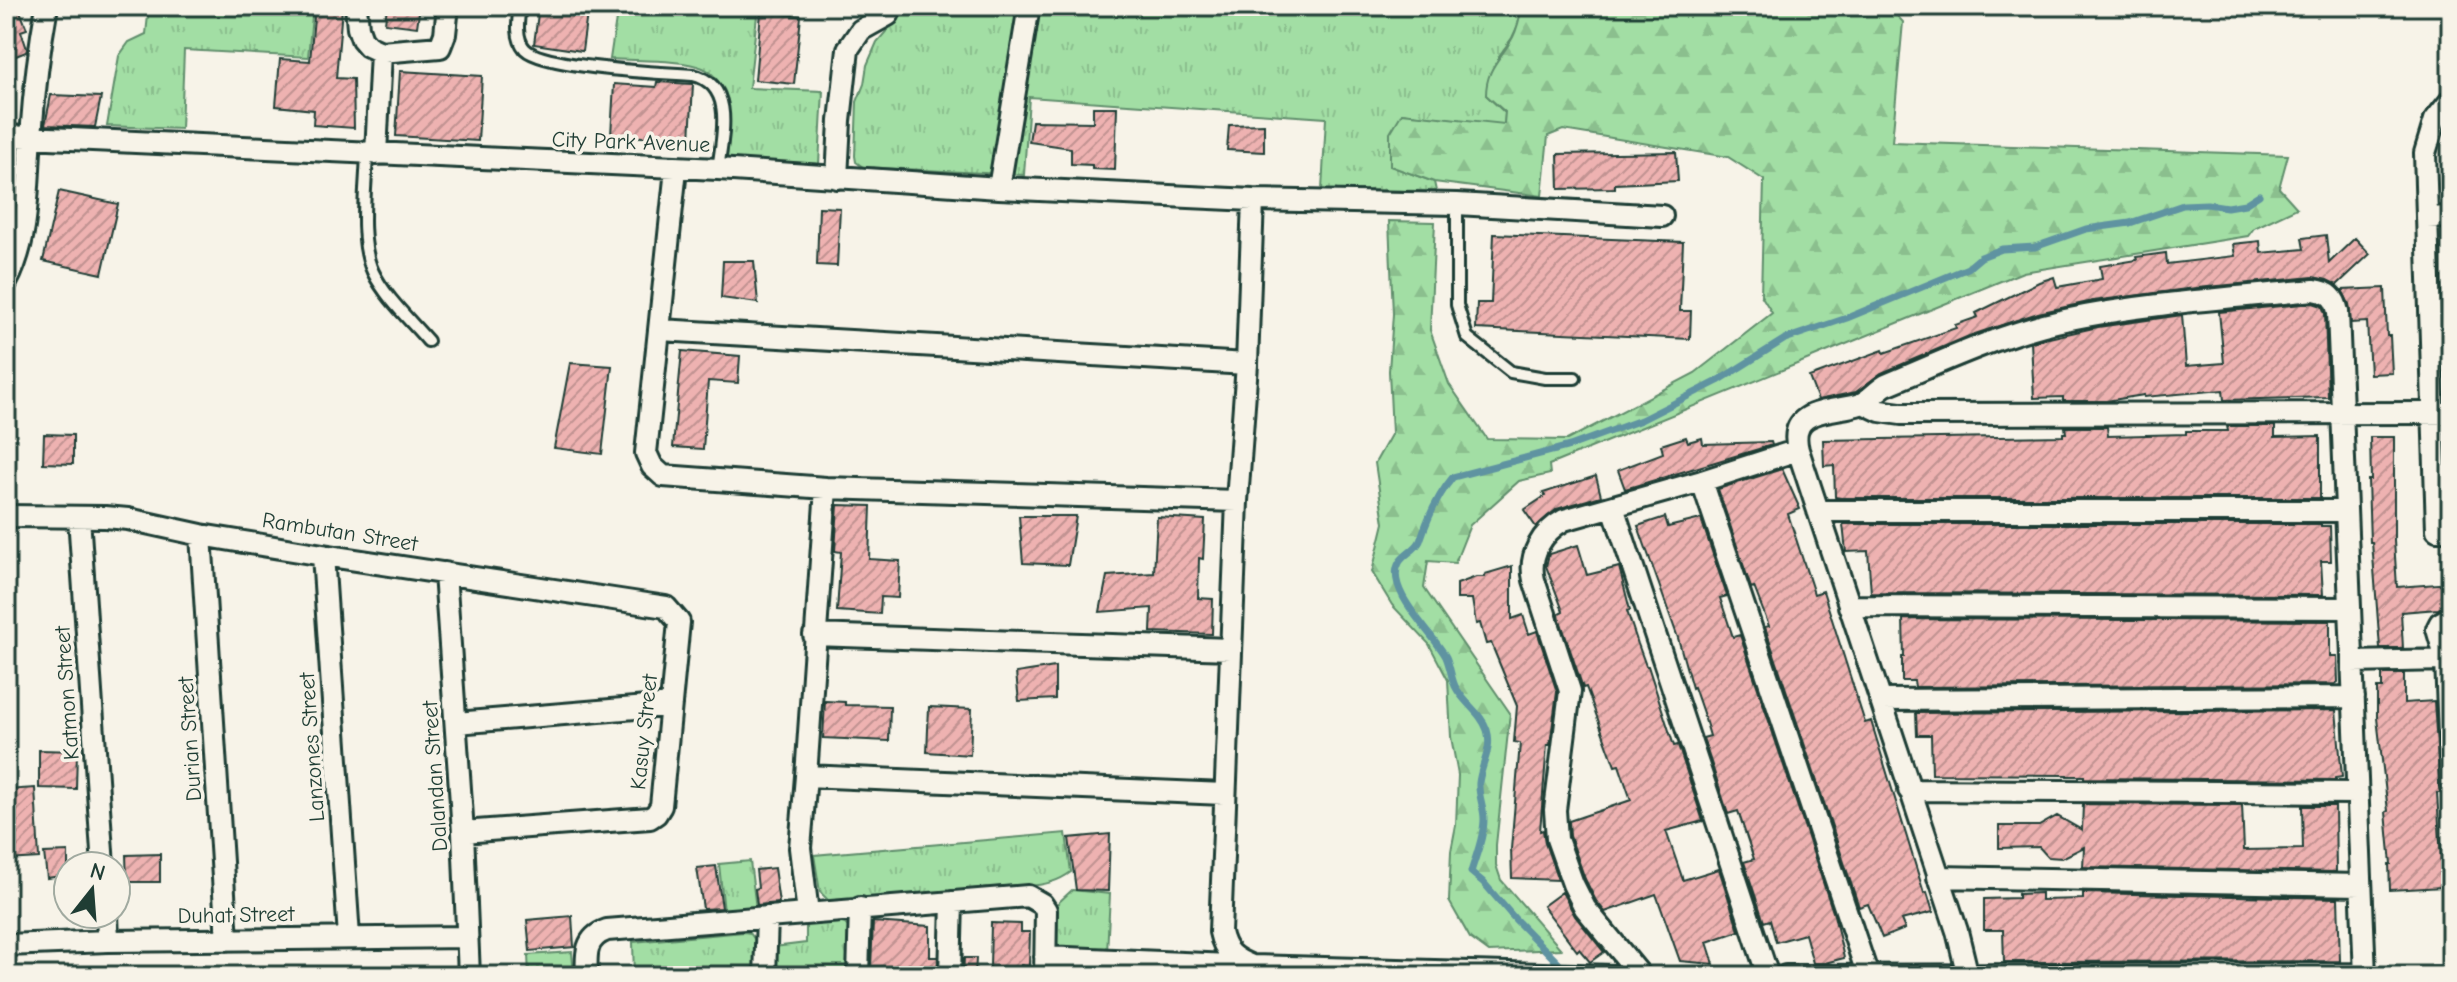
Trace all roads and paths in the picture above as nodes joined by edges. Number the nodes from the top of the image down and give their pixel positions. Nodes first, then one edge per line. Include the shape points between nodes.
1 (47, 6) edge
2 (356, 6) edge
3 (448, 6) edge
4 (520, 6) edge
5 (892, 6) edge
6 (1029, 6) edge
7 (381, 52) junction
8 (2451, 100) edge
9 (2443, 119) edge
10 (6, 136) edge
11 (31, 138) junction
12 (372, 154) junction
13 (676, 169) junction
14 (718, 169) junction
15 (837, 178) junction
16 (999, 188) junction
17 (1253, 200) junction
18 (1457, 204) junction
19 (1662, 216) dead end
20 (2451, 217) edge
21 (2427, 218) junction
22 (6, 283) edge
23 (2451, 319) edge
24 (2430, 320) junction
25 (660, 330) junction
26 (428, 341) dead end
27 (1247, 364) junction
28 (1575, 378) dead end
29 (1863, 403) junction
30 (2342, 412) junction
31 (2442, 413) edge
32 (1798, 450) junction
33 (1702, 481) junction
34 (826, 488) junction
35 (1237, 501) junction
36 (1613, 507) junction
37 (1818, 511) junction
38 (2346, 511) junction
39 (6, 516) edge
40 (79, 517) junction
41 (2451, 530) edge
42 (201, 535) junction
43 (323, 555) junction
44 (445, 573) junction
45 (1849, 606) junction
46 (666, 607) joint
47 (2350, 608) junction
48 (2451, 617) edge
49 (814, 635) junction
50 (1231, 649) junction
51 (2446, 660) junction
52 (2352, 662) junction
53 (2354, 697) junction
54 (1880, 700) junction
55 (671, 705) junction
56 (456, 723) junction
57 (806, 776) junction
58 (2451, 786) edge
59 (1909, 790) junction
60 (2358, 793) junction
61 (1224, 794) junction
62 (463, 832) junction
63 (102, 850) edge
64 (1938, 877) junction
65 (2361, 885) junction
66 (952, 902) junction
67 (860, 908) junction
68 (808, 913) junction
69 (767, 917) junction
70 (108, 930) edge
71 (349, 937) junction
72 (467, 937) junction
73 (227, 940) junction
74 (108, 941) junction
75 (6, 945) edge
76 (1045, 966) edge
77 (1252, 966) junction
78 (1547, 974) edge
79 (1593, 975) edge
80 (2181, 975) edge
81 (2281, 975) edge
82 (2365, 975) edge
83 (469, 976) edge
84 (587, 976) edge
85 (765, 976) edge
86 (858, 976) edge
87 (950, 976) edge
88 (1616, 976) edge
89 (1641, 976) edge
90 (1768, 976) edge
91 (1786, 976) edge
92 (1868, 976) edge
93 (1968, 976) edge
94 (2088, 976) edge

1 - 11 street
2 - 7 street via 362,39
3 - 7 street via 440,47
4 - 14 lane via 522,46 536,56 693,75 710,82 724,120
5 - 15 street via 888,15 861,30 848,49
6 - 16 street
7 - 12 street
8 - 9 street
9 - 21 street via 2425,153
10 - 11 street, City Park Avenue
11 - 12 street, City Park Avenue
11 - 22 street via 25,222
12 - 13 street, City Park Avenue
12 - 26 lane via 367,255 385,290
13 - 14 street, City Park Avenue
13 - 25 street
14 - 15 street, City Park Avenue
15 - 16 street, City Park Avenue
16 - 17 street, City Park Avenue
17 - 18 street, City Park Avenue
17 - 27 street
18 - 19 street, City Park Avenue
18 - 28 lane via 1457,305 1467,337 1511,372
20 - 21 street
21 - 24 street
23 - 24 street
24 - 31 street
25 - 27 street
25 - 34 street via 646,453 652,466 663,476
27 - 35 street
29 - 30 street via 1901,414
29 - 30 street via 1894,381 2065,320 2314,290 2336,303
29 - 32 street via 1807,418 1796,435
30 - 31 street
30 - 38 street
31 - 41 street via 2437,530
32 - 33 street
32 - 37 street
33 - 36 street
33 - 92 street
34 - 35 street
34 - 49 street
35 - 50 street
36 - 89 street via 1552,528 1534,553 1532,569 1570,691 1555,810 1557,839 1585,908
36 - 90 street
37 - 38 street
37 - 45 street
38 - 47 street
39 - 40 street, Rambutan Street
40 - 42 street, Rambutan Street via 128,519
40 - 63 street, Katmon Street
42 - 43 street, Rambutan Street
42 - 73 street, Durian Street
43 - 44 street, Rambutan Street
43 - 71 street, Lanzones Street
44 - 46 street, Rambutan Street
44 - 56 street, Dalandan Street
45 - 47 street
45 - 54 street
46 - 55 street, Kasuy Street via 679,622
47 - 52 street
48 - 51 street via 2437,629
49 - 50 street
49 - 57 street
50 - 61 street
51 - 52 street
51 - 58 street
52 - 53 street
53 - 54 street
53 - 60 street
54 - 59 street
55 - 56 street
55 - 62 street, Kasuy Street via 661,806 650,818
56 - 62 street, Dalandan Street
57 - 61 street
57 - 68 street via 800,848
59 - 60 street
59 - 64 street
60 - 65 street
61 - 77 street via 1220,932 1231,956
62 - 72 street, Dalandan Street
64 - 65 street
64 - 93 street
65 - 82 street
66 - 67 street
66 - 76 street via 1036,899 1047,916
66 - 87 street
67 - 68 street
67 - 86 street
68 - 69 street
69 - 84 street via 607,930 588,944
69 - 85 street
70 - 74 street
71 - 72 street, Duhat Street
71 - 73 street, Duhat Street
72 - 83 street, Dalandan Street
73 - 74 street, Duhat Street
74 - 75 street, Duhat Street
76 - 77 street
77 - 78 street
78 - 79 street
79 - 88 street
80 - 81 street
80 - 94 street
81 - 82 street
91 - 92 street
92 - 93 street
93 - 94 street

